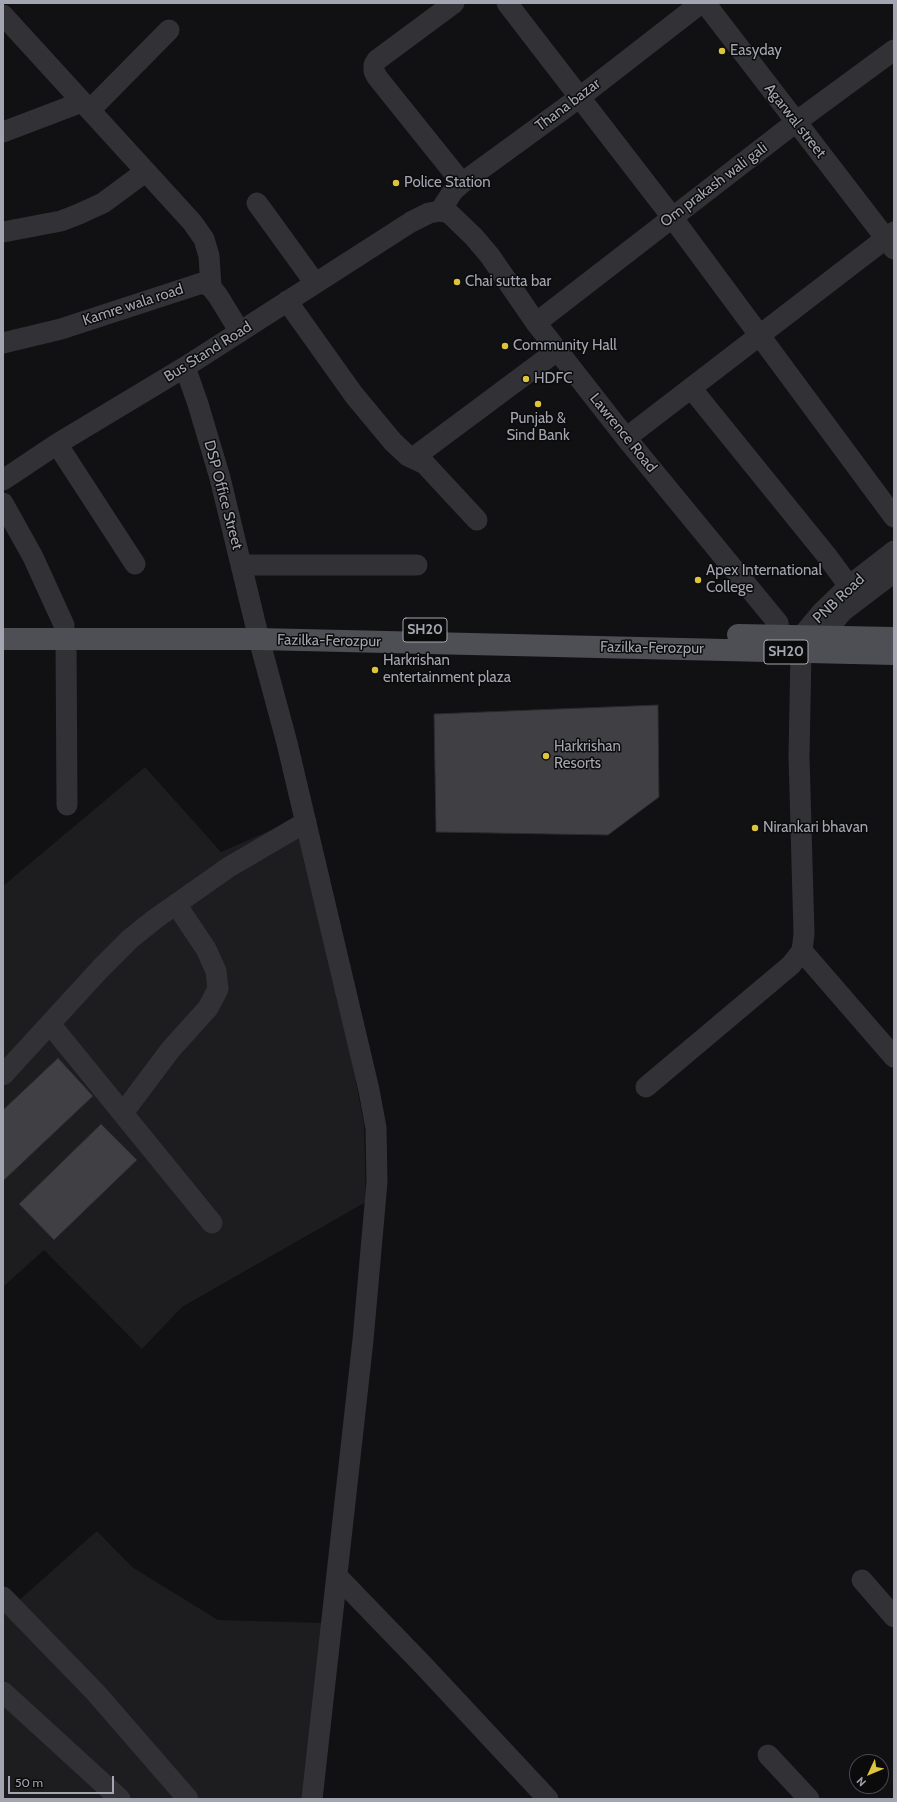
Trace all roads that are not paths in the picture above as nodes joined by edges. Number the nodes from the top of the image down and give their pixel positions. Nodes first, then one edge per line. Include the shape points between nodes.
1 (454, 3) edge
2 (507, 3) edge
3 (701, 3) edge
4 (705, 3) edge
5 (3, 15) edge
6 (169, 30) dead end
7 (894, 50) edge
8 (580, 97) junction
9 (86, 106) junction
10 (796, 122) junction
11 (3, 132) edge
12 (145, 172) junction
13 (462, 183) junction
14 (257, 203) dead end
15 (440, 211) junction
16 (672, 217) junction
17 (3, 232) edge
18 (891, 240) edge
19 (315, 283) junction
20 (211, 287) junction
21 (287, 301) junction
22 (536, 323) junction
23 (240, 332) junction
24 (760, 334) junction
25 (3, 343) edge
26 (558, 350) junction
27 (185, 367) junction
28 (691, 388) junction
29 (626, 438) junction
30 (57, 444) junction
31 (413, 458) junction
32 (3, 480) edge
33 (3, 503) edge
34 (894, 517) edge
35 (477, 520) dead end
36 (894, 552) edge
37 (135, 564) dead end
38 (242, 565) junction
39 (418, 565) dead end
40 (894, 572) edge
41 (854, 592) junction
42 (3, 625) edge
43 (65, 632) junction
44 (258, 632) junction
45 (894, 638) edge
46 (3, 639) edge
47 (797, 645) junction
48 (894, 654) edge
49 (68, 805) dead end
50 (306, 822) junction
51 (176, 904) junction
52 (802, 951) junction
53 (50, 1024) junction
54 (894, 1057) edge
55 (3, 1075) edge
56 (646, 1087) dead end
57 (123, 1113) junction
58 (212, 1224) dead end
59 (337, 1576) junction
60 (862, 1580) dead end
61 (3, 1597) edge
62 (894, 1617) edge
63 (3, 1692) edge
64 (768, 1755) dead end
65 (120, 1799) edge
66 (188, 1799) edge
67 (312, 1799) edge
68 (548, 1799) edge
69 (809, 1799) edge

1 - 13 street via 378,60 374,65 374,71
2 - 8 street
3 - 8 street, Thana bazar
4 - 10 street, Agarwal street
5 - 9 street
6 - 9 street
7 - 10 street, Om prakash wali gali
8 - 13 street, Thana bazar
8 - 16 street
9 - 11 street
9 - 12 street
10 - 16 street, Om prakash wali gali
10 - 18 street, Agarwal street
12 - 17 street via 103,203 79,214 61,221
12 - 20 street via 192,222 204,239 209,256
13 - 15 street, Thana bazar via 453,191
14 - 19 street
15 - 19 street, Bus Stand Road via 411,222
15 - 22 street, Lawrence Road via 449,213 474,237
16 - 22 street, Om prakash wali gali
16 - 24 street
18 - 24 street
19 - 21 street, Bus Stand Road
20 - 23 street
20 - 25 street, Kamre wala road via 202,283 194,285 61,329
21 - 23 street, Bus Stand Road
21 - 31 street via 354,395 393,442
22 - 26 street, Lawrence Road
23 - 27 street, Bus Stand Road
24 - 28 street
24 - 34 street
26 - 29 street, Lawrence Road
26 - 31 street
27 - 30 street, Bus Stand Road
27 - 38 street, DSP Office Street via 220,478
28 - 29 street
28 - 41 street
29 - 47 street, Lawrence Road
30 - 32 street, Bus Stand Road
30 - 37 street
31 - 35 street via 429,468
33 - 43 street via 34,557
36 - 41 street, PNB Road
38 - 39 street
38 - 44 street, DSP Office Street
40 - 41 street, PNB Road
41 - 47 street, PNB Road via 822,612
42 - 43 main road, Fazilka-Ferozpur / SH20
43 - 44 main road, Fazilka-Ferozpur / SH20
43 - 46 main road, Fazilka-Ferozpur / SH20
43 - 49 street
44 - 47 main road, Fazilka-Ferozpur / SH20 via 533,633
44 - 50 street, DSP Office Street
45 - 47 main road, Fazilka-Ferozpur / SH20
47 - 48 main road, Fazilka-Ferozpur / SH20
47 - 52 street via 804,934
50 - 51 street via 229,867
50 - 59 street, DSP Office Street via 376,1128 377,1182 363,1340
51 - 53 street via 130,938
51 - 57 street via 206,949 216,971 218,989 208,1008 171,1049
52 - 54 street
52 - 56 street via 791,965
53 - 55 street
53 - 57 street
57 - 58 street
59 - 67 street, DSP Office Street
59 - 68 street
60 - 62 street
61 - 66 street via 96,1693
63 - 65 street
64 - 69 street

